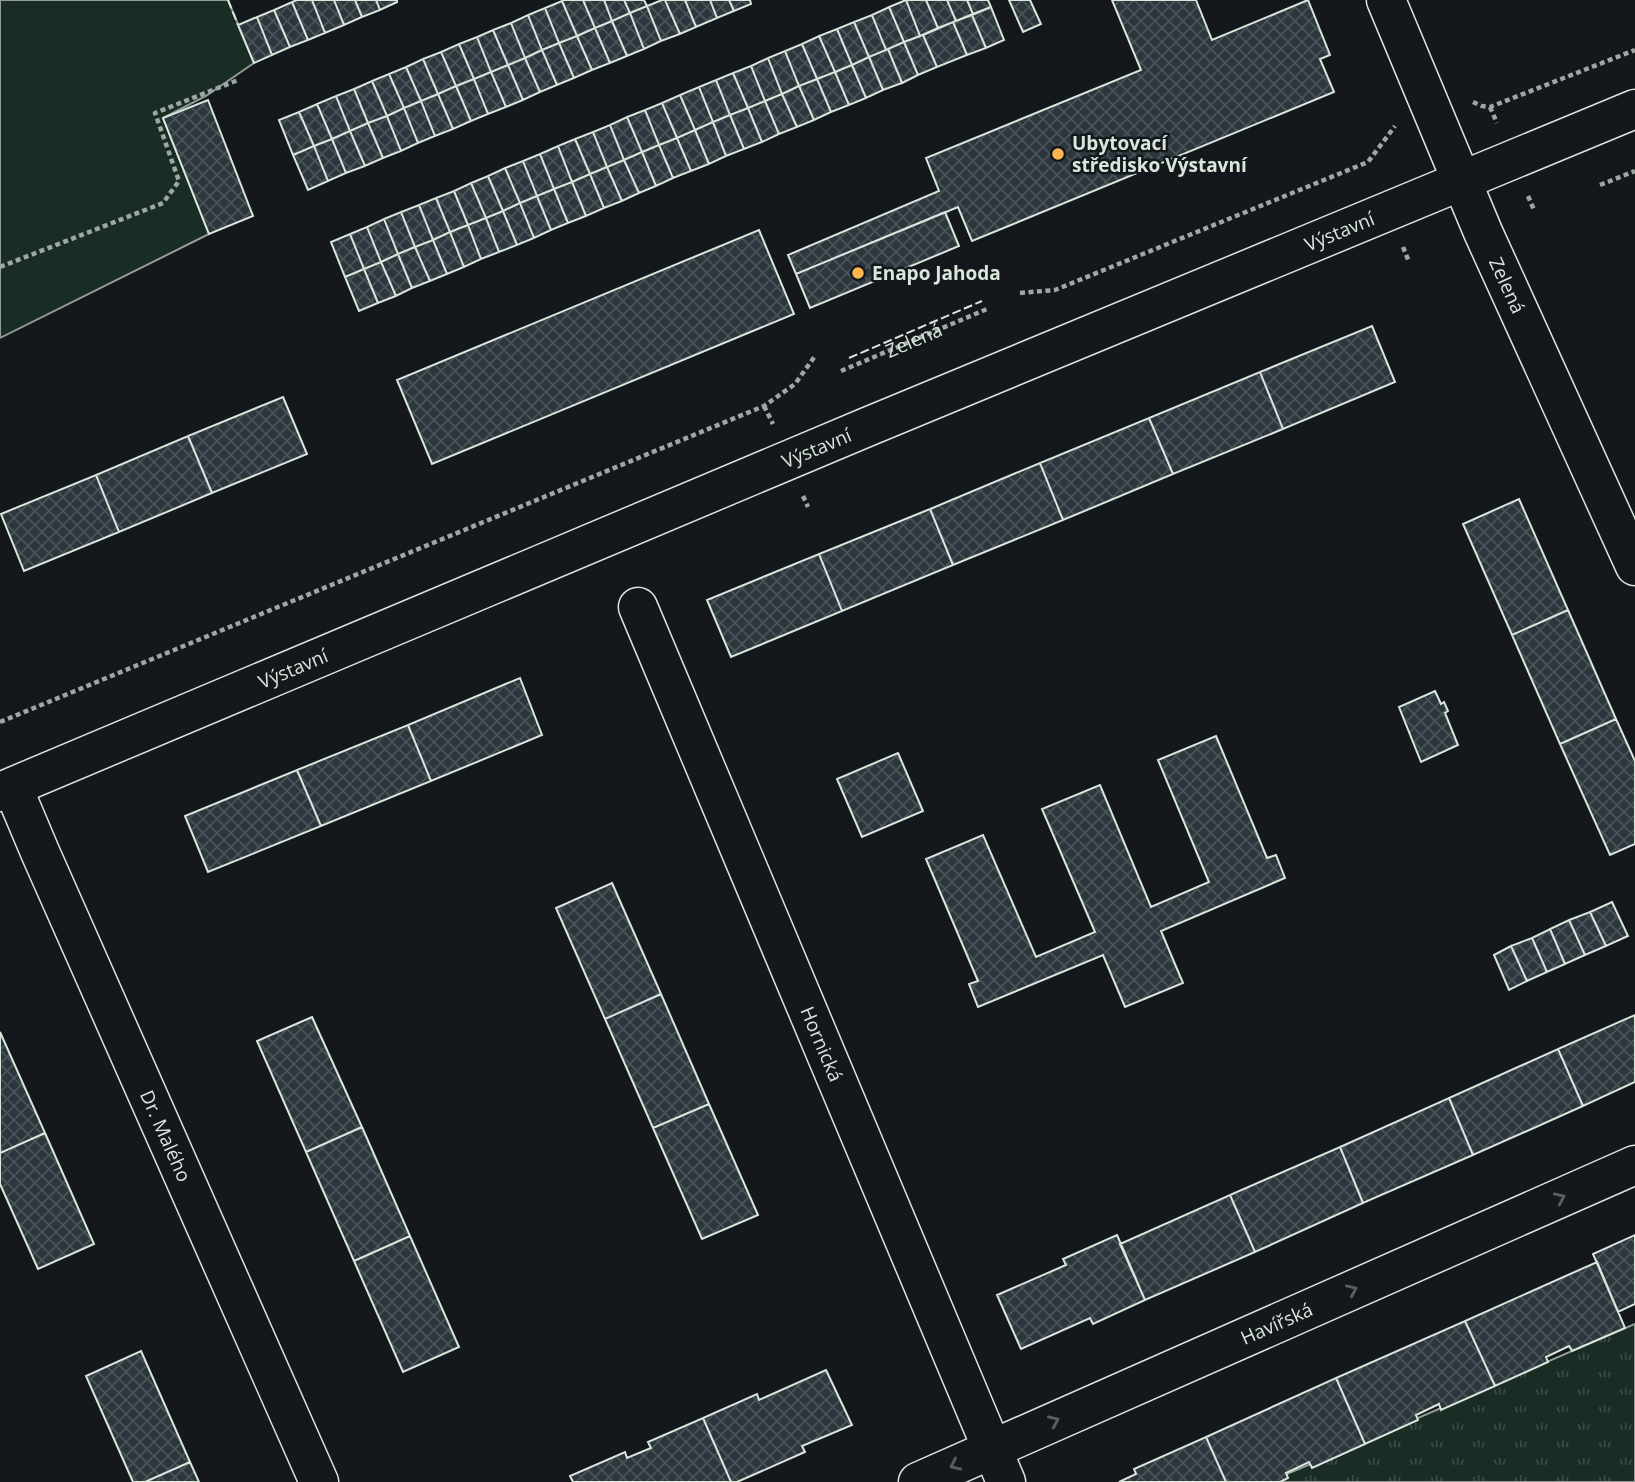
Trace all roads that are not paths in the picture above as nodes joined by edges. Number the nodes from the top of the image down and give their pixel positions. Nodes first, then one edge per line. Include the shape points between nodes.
1 (1386, 0) edge
2 (1635, 110) edge
3 (1461, 181) junction
4 (1635, 566) edge
5 (638, 607) dead end
6 (6, 790) edge
7 (1635, 1165) edge
8 (998, 1465) edge
9 (319, 1482) edge
10 (918, 1482) edge

1 - 3 street, Zelená
2 - 3 street, Výstavní
3 - 4 street, Zelená
3 - 6 street, Výstavní
5 - 8 street, Hornická
6 - 9 street, Dr. Malého via 40,852
8 -> 7 street, Havířská
8 -> 10 street, Havířská

